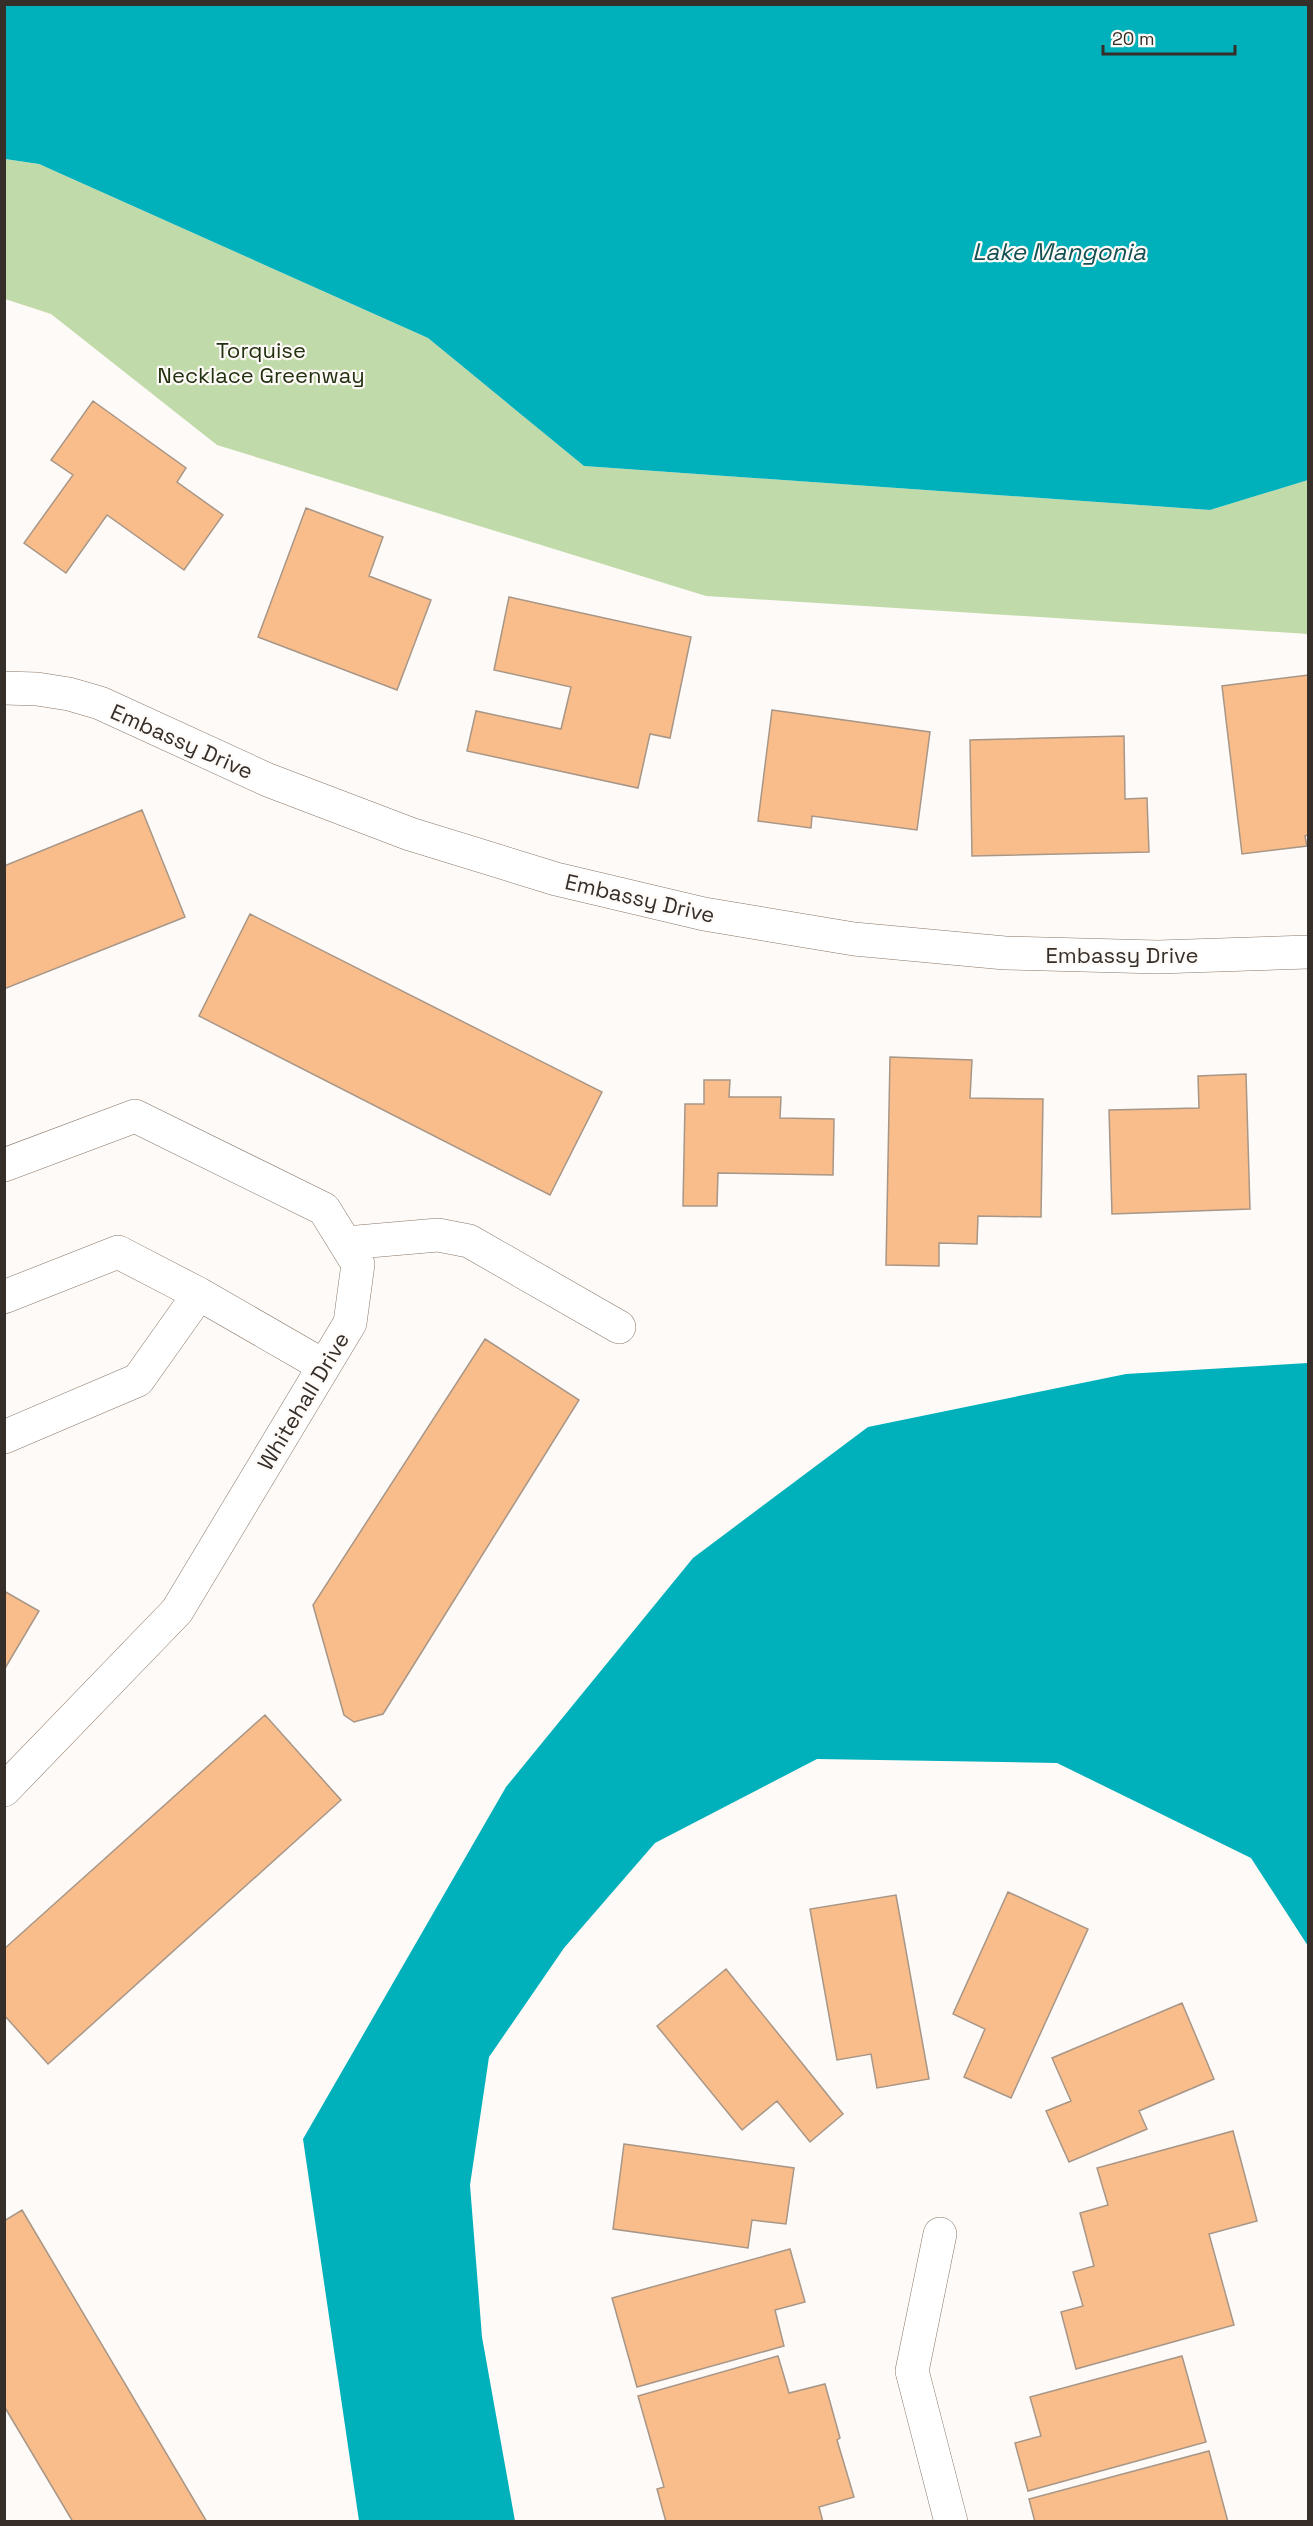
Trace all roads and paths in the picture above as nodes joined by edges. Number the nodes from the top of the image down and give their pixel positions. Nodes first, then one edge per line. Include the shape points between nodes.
1 (4, 688) edge
2 (1308, 952) edge
3 (4, 1165) edge
4 (346, 1243) junction
5 (199, 1294) junction
6 (4, 1296) edge
7 (619, 1327) dead end
8 (324, 1366) junction
9 (4, 1437) edge
10 (4, 1790) edge
11 (940, 2234) dead end
12 (951, 2522) edge

1 - 2 street, Embassy Drive via 37,689 100,703 268,780 410,834 556,879 704,914 854,939 1005,954 1158,957
3 - 4 street, Whitehall Drive via 135,1116 324,1209
4 - 7 street via 438,1235 469,1240
4 - 8 street, Whitehall Drive via 358,1263 350,1323
5 - 6 street via 118,1252
5 - 8 street
5 - 9 street via 138,1380
8 - 10 street, Whitehall Drive via 177,1611
11 - 12 street via 912,2371

